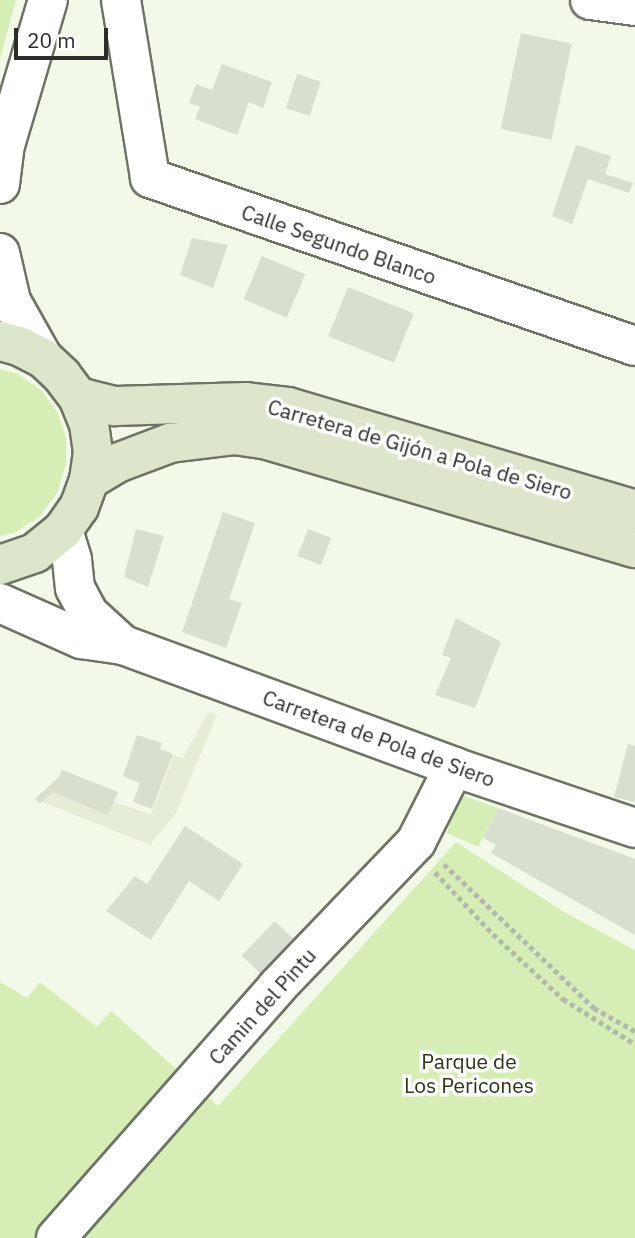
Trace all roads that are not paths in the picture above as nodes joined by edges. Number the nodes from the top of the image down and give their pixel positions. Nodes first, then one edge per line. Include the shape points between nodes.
1 (48, 0) edge
2 (121, 0) edge
3 (590, 0) edge
4 (635, 6) edge
5 (0, 184) edge
6 (0, 253) edge
7 (0, 341) edge
8 (635, 346) edge
9 (43, 358) junction
10 (78, 397) junction
11 (89, 480) junction
12 (635, 510) edge
13 (63, 530) junction
14 (635, 548) edge
15 (0, 565) edge
16 (0, 603) edge
17 (124, 645) junction
18 (454, 766) junction
19 (635, 828) edge
20 (56, 1238) edge

1 - 5 street via 5,145
2 - 8 street, Calle Segundo Blanco via 150,178
3 - 4 street
6 - 9 street via 10,301
7 - 9 main road
9 - 10 main road
10 - 11 main road via 89,424 93,452
10 - 12 main road, Carretera de Gijón a Pola de Siero via 115,406 246,402 288,407
11 - 13 main road via 79,507
11 - 14 main road, Carretera de Gijón a Pola de Siero via 117,463 170,443 244,436
13 - 15 main road via 34,553
13 - 17 street, Carretera de Pola de Siero via 75,588 89,614
16 - 17 street, Carretera de Pola de Siero via 80,639
17 - 18 street, Carretera de Pola de Siero
18 - 19 street, Carretera de Pola de Siero
18 - 20 street, Camin del Pintu via 416,842 277,988

